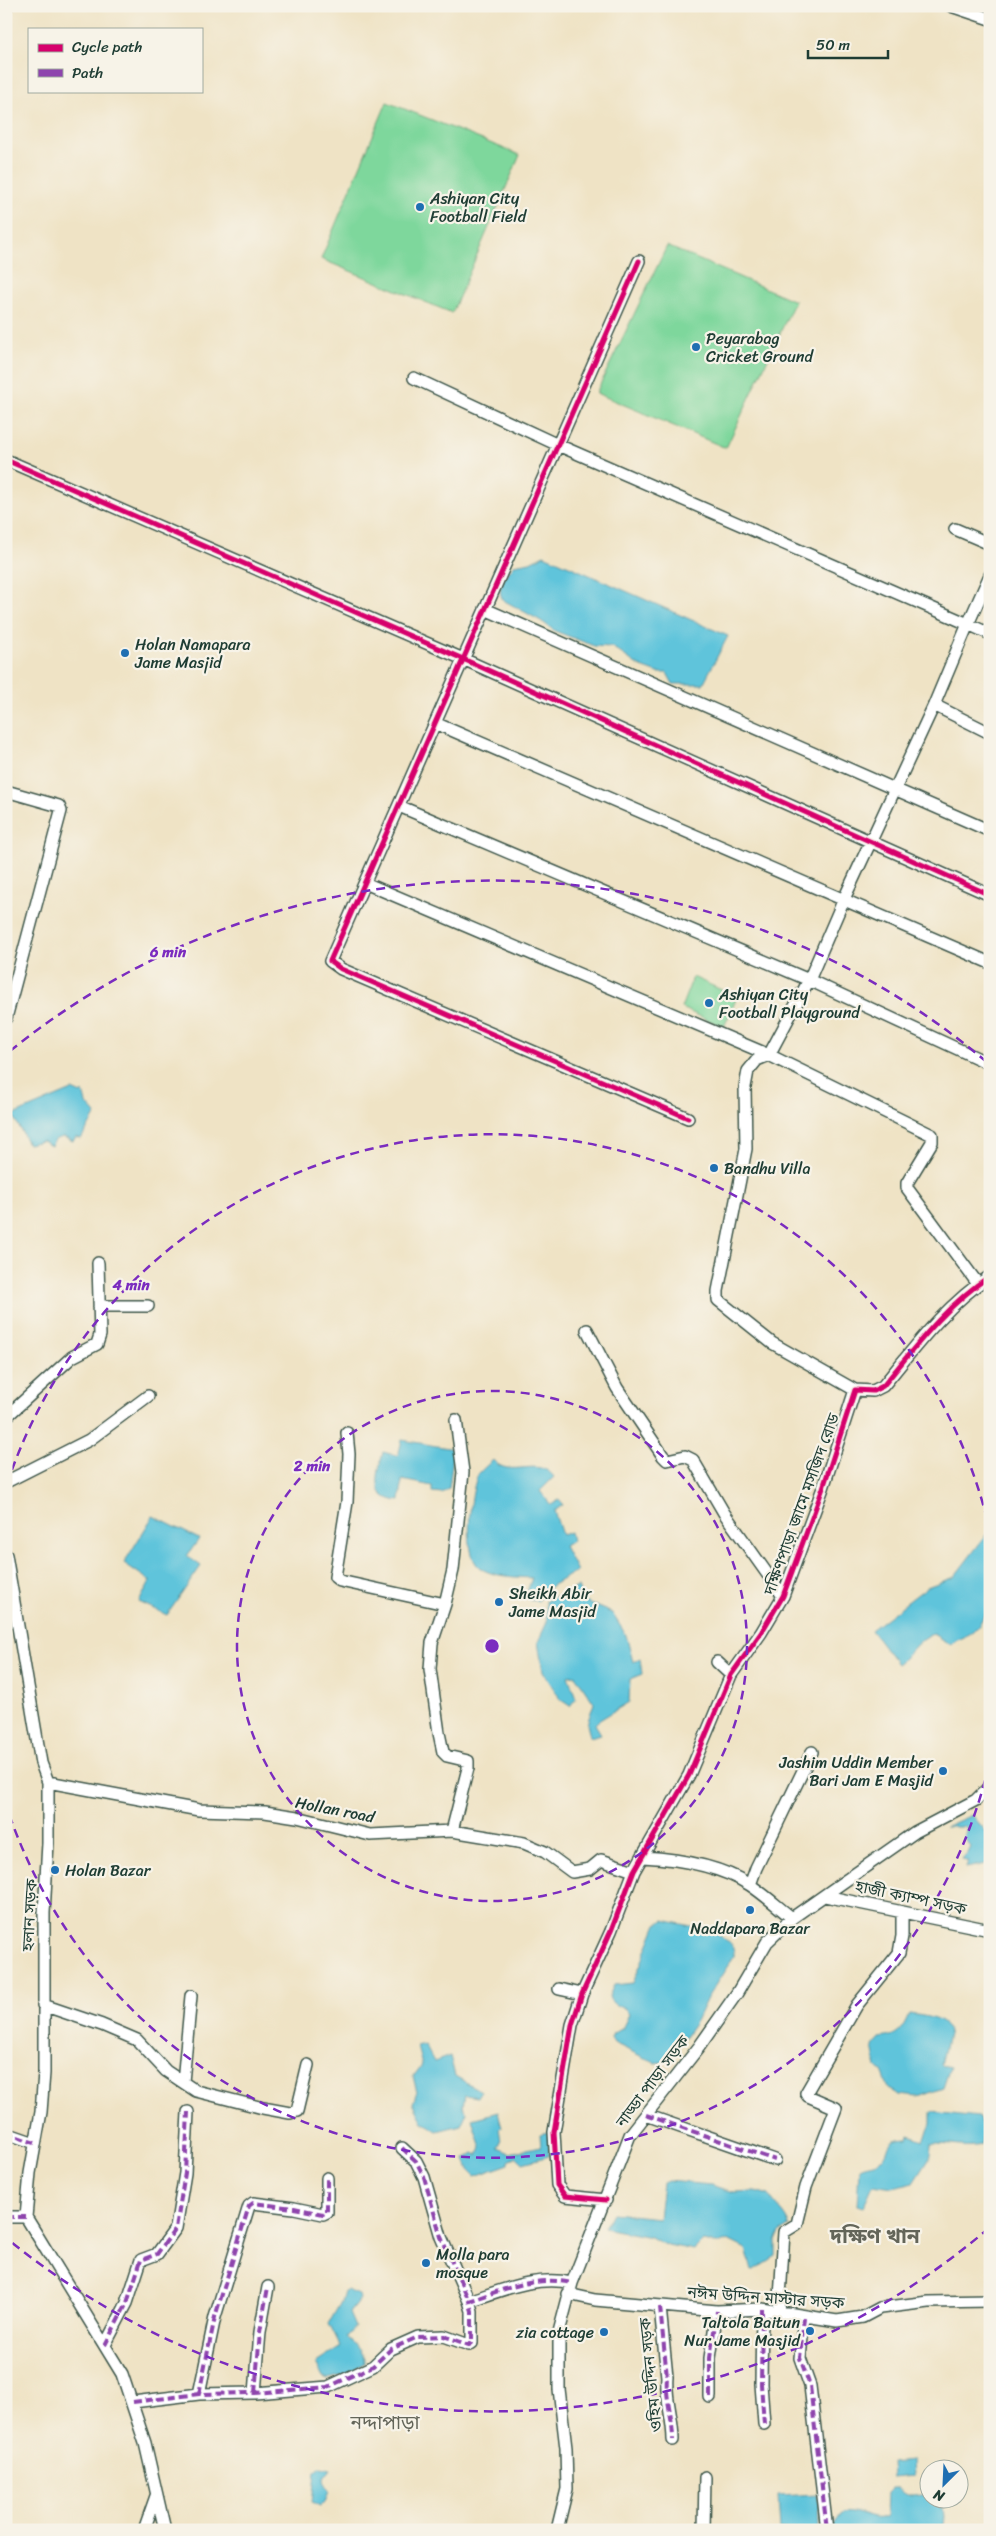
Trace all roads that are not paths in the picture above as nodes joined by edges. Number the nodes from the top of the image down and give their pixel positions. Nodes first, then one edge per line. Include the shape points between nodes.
1 (951, 6) edge
2 (990, 19) edge
3 (639, 261) dead end
4 (414, 378) dead end
5 (558, 445) junction
6 (6, 460) edge
7 (955, 529) dead end
8 (990, 544) edge
9 (990, 575) edge
10 (485, 609) junction
11 (968, 624) junction
12 (990, 634) edge
13 (463, 659) junction
14 (934, 705) junction
15 (435, 723) junction
16 (990, 733) edge
17 (894, 789) junction
18 (6, 791) edge
19 (399, 806) junction
20 (990, 831) edge
21 (871, 841) junction
22 (364, 883) junction
23 (990, 895) edge
24 (844, 899) junction
25 (990, 963) edge
26 (809, 980) junction
27 (6, 1018) edge
28 (770, 1055) junction
29 (990, 1064) edge
30 (688, 1118) dead end
31 (98, 1263) dead end
32 (990, 1276) edge
33 (978, 1284) junction
34 (99, 1306) junction
35 (148, 1306) dead end
36 (587, 1330) dead end
37 (855, 1390) junction
38 (148, 1396) dead end
39 (6, 1417) edge
40 (456, 1420) dead end
41 (347, 1433) dead end
42 (6, 1482) edge
43 (6, 1556) edge
44 (783, 1596) junction
45 (444, 1604) junction
46 (717, 1662) dead end
47 (732, 1675) junction
48 (812, 1752) dead end
49 (48, 1782) junction
50 (990, 1786) edge
51 (452, 1830) junction
52 (643, 1857) junction
53 (634, 1871) junction
54 (750, 1885) junction
55 (825, 1896) junction
56 (902, 1913) junction
57 (792, 1918) junction
58 (990, 1930) edge
59 (559, 1989) dead end
60 (582, 1994) junction
61 (191, 1996) dead end
62 (43, 2005) junction
63 (308, 2065) dead end
64 (183, 2082) junction
65 (188, 2112) dead end
66 (646, 2115) junction
67 (6, 2133) edge
68 (35, 2142) junction
69 (402, 2148) dead end
70 (775, 2160) dead end
71 (327, 2178) dead end
72 (606, 2200) junction
73 (6, 2216) edge
74 (26, 2217) junction
75 (268, 2287) dead end
76 (570, 2288) junction
77 (990, 2300) edge
78 (469, 2301) junction
79 (660, 2307) junction
80 (762, 2309) junction
81 (717, 2311) junction
82 (779, 2314) junction
83 (804, 2317) junction
84 (105, 2345) junction
85 (255, 2393) junction
86 (199, 2394) junction
87 (710, 2397) dead end
88 (133, 2402) junction
89 (764, 2424) dead end
90 (673, 2440) dead end
91 (705, 2477) dead end
92 (156, 2496) junction
93 (144, 2530) edge
94 (165, 2530) edge
95 (557, 2530) edge
96 (704, 2530) edge
97 (827, 2530) edge

1 - 2 street
3 - 5 street
4 - 5 street
5 - 10 street
5 - 11 street
6 - 13 street
7 - 8 street
9 - 11 street
10 - 13 street
10 - 17 street
11 - 12 street
11 - 14 street
13 - 15 street
13 - 21 street
14 - 16 street
14 - 17 street
15 - 19 street
15 - 24 street
17 - 20 street
17 - 21 street
18 - 27 street via 60,806 61,811
19 - 22 street
19 - 26 street
21 - 23 street
21 - 24 street
22 - 28 street
22 - 30 street via 330,961 333,965
24 - 25 street
24 - 26 street
26 - 28 street
26 - 29 street
28 - 33 street via 932,1134 932,1142 907,1183 908,1188
28 - 37 street via 757,1060 748,1072 745,1087 746,1149 718,1300 772,1343
31 - 34 street
32 - 33 street
33 - 37 street via 932,1327 883,1386 873,1391
34 - 35 street
34 - 39 street via 100,1335 97,1344 72,1356
36 - 44 street via 617,1388 662,1456 667,1460 685,1456 694,1460 724,1514
37 - 44 street, দক্ষিণপাড়া জামে মসজিদ রোড
38 - 42 street via 89,1440
40 - 45 street via 463,1472 453,1570
41 - 45 street via 347,1502 335,1577
43 - 49 street, হলান সড়ক via 41,1763
44 - 47 street, দক্ষিণপাড়া জামে মসজিদ রোড
45 - 51 street via 432,1643 430,1669 443,1752 468,1761
46 - 47 street
47 - 52 street, দক্ষিণপাড়া জামে মসজিদ রোড via 689,1775
48 - 54 street
49 - 51 street, Hollan road via 200,1810 281,1815 370,1835
49 - 62 street, হলান সড়ক
50 - 55 street, নাড্ডা পাড়া সড়ক via 976,1800 915,1832
51 - 53 street, Hollan road via 524,1843 544,1852 572,1872 590,1869 601,1860
52 - 53 street, দক্ষিণপাড়া জামে মসজিদ রোড
52 - 54 street via 677,1859 732,1875
53 - 60 street, দক্ষিণপাড়া জামে মসজিদ রোড
54 - 57 street
55 - 56 street, হাজী ক্যাম্প সড়ক
55 - 57 street, নাড্ডা পাড়া সড়ক
56 - 58 street, হাজী ক্যাম্প সড়ক
56 - 82 street via 899,1953 857,2005 806,2093 836,2108 806,2186 797,2224 784,2232
57 - 66 street, নাড্ডা পাড়া সড়ক via 767,1942 726,2008
59 - 60 street
60 - 72 street, দক্ষিণপাড়া জামে মসজিদ রোড via 572,2025 554,2132 557,2185 565,2196
61 - 64 street
62 - 64 street via 102,2024 137,2040 166,2070
62 - 68 street, হলান সড়ক via 44,2073
63 - 64 street via 297,2111 290,2113 196,2090
65 - 84 street via 185,2173 176,2228 157,2254 141,2260 127,2303
66 - 70 street
66 - 72 street, নাড্ডা পাড়া সড়ক via 630,2135
67 - 68 street
68 - 74 street, হলান সড়ক
69 - 78 street via 416,2160 424,2177 441,2237
71 - 86 street via 327,2212 323,2214 253,2203 248,2206 215,2318
72 - 76 street, নাড্ডা পাড়া সড়ক
73 - 74 street
74 - 84 street
75 - 85 street
76 - 78 street, নঈম উদ্দিন মাস্টার সড়ক via 554,2279 529,2282
76 - 79 street, নঈম উদ্দিন মাস্টার সড়ক via 595,2300
76 - 95 street, নাড্ডা পাড়া সড়ক via 559,2332 566,2489
77 - 83 street, নঈম উদ্দিন মাস্টার সড়ক via 880,2308 863,2317 837,2321
78 - 85 street via 472,2343 469,2345 444,2336 418,2337 391,2349 373,2366 328,2387
79 - 81 street, নঈম উদ্দিন মাস্টার সড়ক
79 - 90 street, ওহিম উদ্দিন সড়ক
80 - 81 street, নঈম উদ্দিন মাস্টার সড়ক
80 - 82 street, নঈম উদ্দিন মাস্টার সড়ক
80 - 89 street
81 - 87 street via 710,2358
82 - 83 street, নঈম উদ্দিন মাস্টার সড়ক
83 - 97 street via 800,2358 810,2386
84 - 88 street
85 - 86 street
86 - 88 street
88 - 92 street via 152,2469
91 - 96 street
92 - 93 street
92 - 94 street

